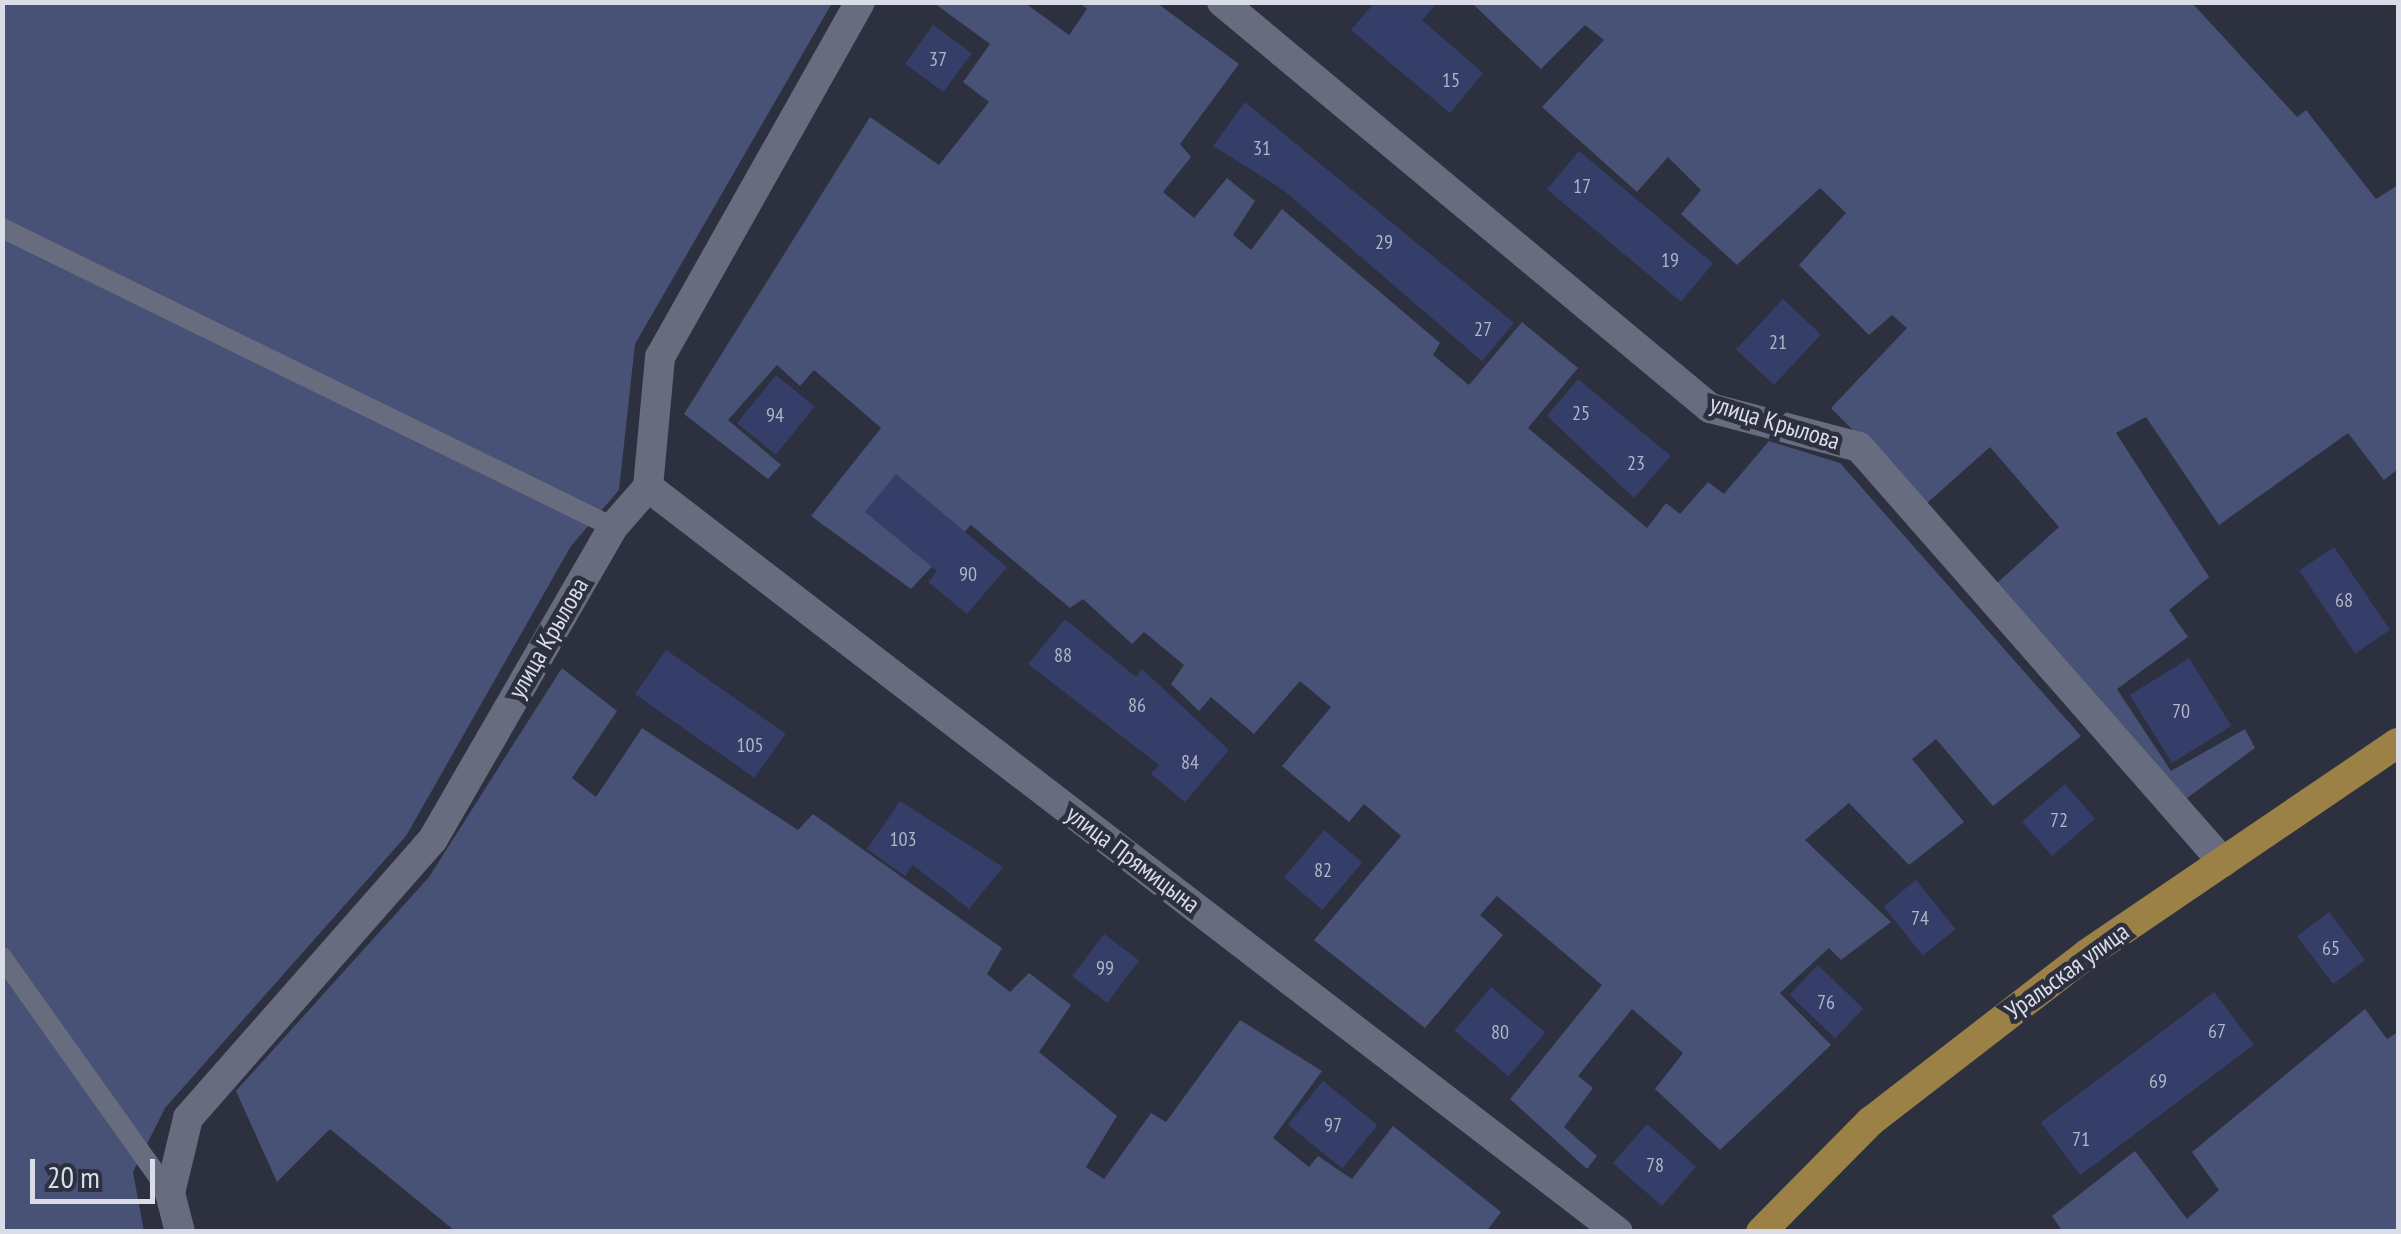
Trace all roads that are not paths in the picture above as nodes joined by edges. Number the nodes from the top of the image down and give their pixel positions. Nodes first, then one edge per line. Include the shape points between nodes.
1 (860, 2) edge
2 (1222, 2) edge
3 (2, 228) edge
4 (648, 487) junction
5 (612, 528) junction
6 (2398, 743) edge
7 (2223, 862) junction
8 (2, 957) edge
9 (170, 1194) junction
10 (180, 1232) edge
11 (1618, 1232) edge
12 (1761, 1232) edge

1 - 4 street via 660,357
2 - 7 street, улица Крылова via 1710,408 1858,447
3 - 5 lane
4 - 5 street, улица Крылова
4 - 11 street, улица Прямицына
5 - 9 street, улица Крылова via 433,838 188,1118
6 - 7 main road, Уральская улица
7 - 12 main road, Уральская улица via 1871,1121
8 - 9 lane
9 - 10 street, улица Крылова

